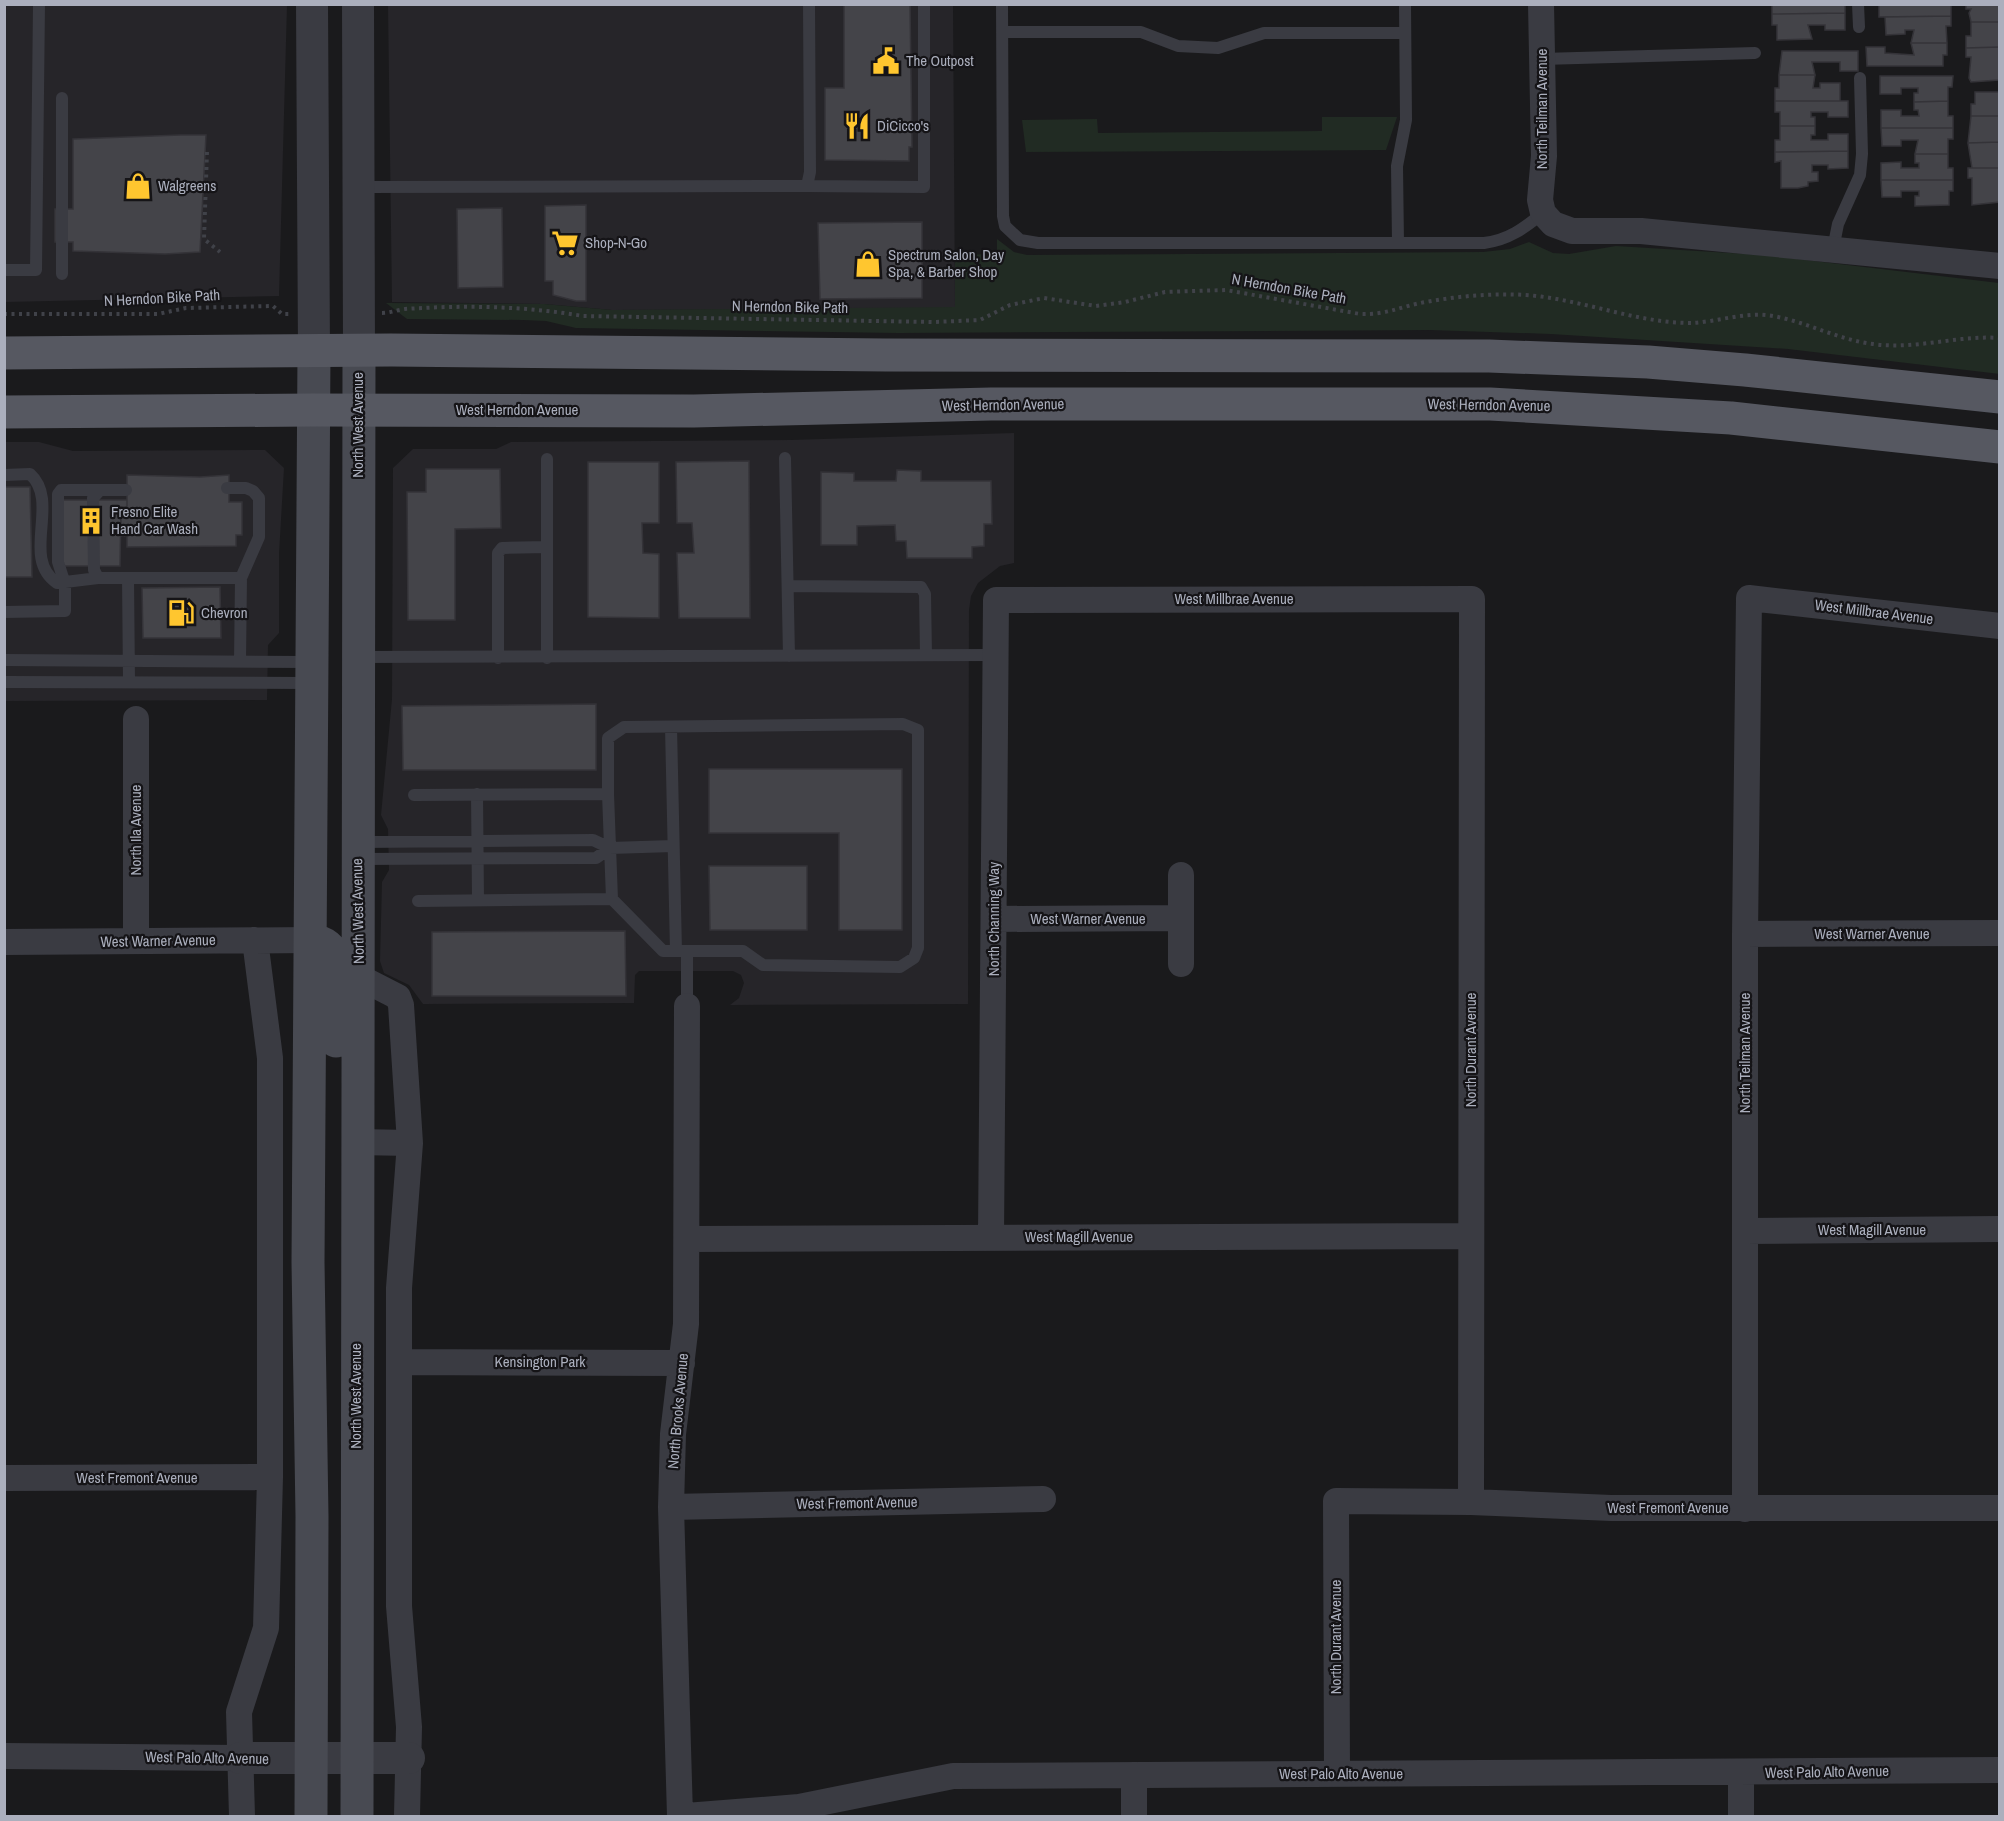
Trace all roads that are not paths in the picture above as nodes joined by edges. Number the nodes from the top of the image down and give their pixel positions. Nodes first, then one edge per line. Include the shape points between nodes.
1 (39, 4) edge
2 (312, 4) edge
3 (358, 4) edge
4 (809, 4) edge
5 (924, 4) edge
6 (1002, 4) edge
7 (1405, 4) edge
8 (1541, 4) edge
9 (1858, 4) edge
10 (1859, 27) dead end
11 (1002, 32) junction
12 (1405, 33) junction
13 (1755, 53) dead end
14 (1542, 59) junction
15 (1860, 78) dead end
16 (62, 98) dead end
17 (807, 186) junction
18 (359, 187) junction
19 (1543, 213) junction
20 (1398, 243) junction
21 (1833, 249) junction
22 (2000, 266) edge
23 (4, 270) edge
24 (62, 274) dead end
25 (359, 351) junction
26 (314, 352) junction
27 (4, 353) edge
28 (2000, 397) edge
29 (312, 410) junction
30 (358, 410) junction
31 (4, 412) edge
32 (2000, 447) edge
33 (785, 458) dead end
34 (547, 459) dead end
35 (4, 475) edge
36 (227, 488) dead end
37 (100, 490) junction
38 (126, 490) dead end
39 (547, 547) junction
40 (98, 578) junction
41 (128, 578) junction
42 (241, 578) junction
43 (65, 584) junction
44 (788, 586) junction
45 (1749, 598) joint
46 (1472, 599) joint
47 (996, 600) joint
48 (4, 612) edge
49 (2000, 626) edge
50 (926, 655) junction
51 (995, 655) junction
52 (789, 656) junction
53 (357, 657) junction
54 (498, 658) junction
55 (547, 658) junction
56 (4, 660) edge
57 (129, 661) junction
58 (240, 661) junction
59 (312, 673) junction
60 (129, 681) junction
61 (4, 682) edge
62 (136, 719) dead end
63 (671, 727) junction
64 (312, 784) junction
65 (477, 794) junction
66 (608, 794) junction
67 (414, 795) dead end
68 (477, 841) junction
69 (673, 846) junction
70 (610, 848) junction
71 (357, 851) junction
72 (477, 859) junction
73 (1181, 875) dead end
74 (478, 899) junction
75 (612, 899) junction
76 (417, 901) dead end
77 (1181, 918) junction
78 (994, 919) junction
79 (356, 928) junction
80 (2000, 933) edge
81 (1745, 934) junction
82 (255, 940) junction
83 (312, 940) junction
84 (4, 942) edge
85 (136, 942) junction
86 (681, 951) junction
87 (1181, 964) dead end
88 (359, 977) junction
89 (687, 1006) joint
90 (357, 1142) junction
91 (411, 1143) junction
92 (2000, 1229) edge
93 (1745, 1231) junction
94 (1470, 1236) junction
95 (991, 1238) junction
96 (687, 1239) junction
97 (399, 1362) junction
98 (681, 1363) junction
99 (270, 1477) junction
100 (4, 1478) edge
101 (1043, 1499) dead end
102 (1336, 1501) joint
103 (1471, 1502) junction
104 (671, 1507) junction
105 (2000, 1508) edge
106 (1745, 1509) junction
107 (4, 1756) edge
108 (240, 1758) junction
109 (409, 1758) junction
110 (311, 1759) junction
111 (358, 1759) junction
112 (2000, 1770) edge
113 (1741, 1773) junction
114 (1337, 1774) junction
115 (1134, 1775) junction
116 (242, 1816) edge
117 (311, 1816) edge
118 (357, 1816) edge
119 (407, 1816) edge
120 (680, 1816) edge
121 (686, 1816) edge
122 (1134, 1816) edge
123 (1741, 1816) edge

1 - 23 lane via 36,270
2 - 26 street
3 - 18 street, North West Avenue
4 - 17 lane
5 - 17 lane via 924,187
6 - 11 lane
7 - 12 lane
8 - 14 street, North Teilman Avenue
9 - 10 lane
11 - 12 lane via 1141,32 1178,46 1218,48 1264,33
11 - 20 lane via 1004,216 1005,226 1020,240
12 - 20 lane via 1406,120 1397,166
13 - 14 lane
14 - 19 street, North Teilman Avenue
15 - 21 lane via 1860,175 1838,224
16 - 24 lane
17 - 18 lane
18 - 25 street, North West Avenue
19 - 20 lane via 1501,241
19 - 21 street via 1553,224 1572,231 1641,231
21 - 22 street
25 - 26 main road
25 - 28 main road via 1557,358 1757,371
25 - 30 main road, North West Avenue
26 - 27 main road
26 - 29 main road
29 - 30 main road, West Herndon Avenue
29 - 31 main road, West Herndon Avenue
29 - 59 main road
30 - 32 main road, West Herndon Avenue via 1490,404 1731,417
30 - 53 main road, North West Avenue
33 - 44 lane
34 - 39 lane
35 - 43 lane via 30,474 37,480 41,490 41,564 47,576
36 - 42 lane via 246,488 259,498 260,537
37 - 38 lane
37 - 40 lane via 93,498 94,570
37 - 43 lane via 61,490 58,494 58,562
39 - 54 lane via 502,548 498,553
39 - 55 lane
40 - 41 lane
40 - 43 lane
41 - 42 lane
41 - 57 lane
42 - 58 lane
43 - 48 lane via 65,611
44 - 50 lane via 921,587 925,594
44 - 52 lane
45 - 49 street, West Millbrae Avenue
45 - 81 street, North Teilman Avenue
46 - 47 street, West Millbrae Avenue
46 - 94 street, North Durant Avenue
47 - 51 street, North Channing Way
50 - 51 lane
50 - 52 lane
51 - 78 street, North Channing Way
52 - 55 lane
53 - 54 lane
53 - 71 main road, North West Avenue
54 - 55 lane
56 - 57 lane
57 - 58 lane
57 - 60 lane
58 - 59 lane
59 - 60 lane
59 - 64 main road
59 - 71 main road via 324,668 330,682 337,722 338,798
60 - 61 lane
62 - 85 street, North Ila Avenue
63 - 66 lane via 624,727 608,738
63 - 69 lane
63 - 86 lane via 903,724 918,729 918,948 914,958 900,967 763,965 742,951
64 - 79 main road via 333,843 336,913 341,921
64 - 83 main road
65 - 66 lane
65 - 67 lane
65 - 68 lane
66 - 70 lane
68 - 70 lane via 593,840
68 - 71 lane
68 - 72 lane
69 - 70 lane
69 - 86 lane
70 - 72 lane via 596,858
70 - 75 lane
71 - 72 lane
71 - 79 main road, North West Avenue
72 - 74 lane
73 - 77 street
74 - 75 lane
74 - 76 lane
75 - 86 lane via 663,951
77 - 78 street, West Warner Avenue
77 - 87 street
78 - 95 street, North Channing Way
79 - 88 main road, North West Avenue
80 - 81 street, West Warner Avenue
81 - 93 street, North Teilman Avenue
82 - 83 street, West Warner Avenue
82 - 85 street, West Warner Avenue
82 - 99 street via 270,1058
83 - 90 main road via 323,942 336,960 337,1104
83 - 110 main road via 308,1262
84 - 85 street, West Warner Avenue
86 - 89 lane
88 - 90 main road, North West Avenue
88 - 91 street via 398,997 402,1005
89 - 96 street, North Brooks Avenue
90 - 91 street
90 - 111 main road, North West Avenue
91 - 97 street via 399,1288
92 - 93 street, West Magill Avenue
93 - 106 street, North Teilman Avenue
94 - 95 street, West Magill Avenue
94 - 103 street, North Durant Avenue
95 - 96 street, West Magill Avenue
96 - 98 street, North Brooks Avenue via 686,1324
97 - 98 street, Kensington Park
97 - 109 street via 399,1606
98 - 104 street, North Brooks Avenue via 673,1434
99 - 100 street, West Fremont Avenue
99 - 108 street via 266,1628 239,1712
101 - 104 street, West Fremont Avenue
102 - 103 street, West Fremont Avenue
102 - 114 street, North Durant Avenue
103 - 106 street, West Fremont Avenue
104 - 120 street, North Brooks Avenue
105 - 106 street, West Fremont Avenue
107 - 108 street, West Palo Alto Avenue
108 - 110 street, West Palo Alto Avenue
108 - 116 street
109 - 111 street, West Palo Alto Avenue
109 - 119 street
110 - 111 street, West Palo Alto Avenue
110 - 117 main road
111 - 118 main road, North West Avenue
112 - 113 street, West Palo Alto Avenue
113 - 114 street, West Palo Alto Avenue
113 - 123 street
114 - 115 street, West Palo Alto Avenue
115 - 121 street, West Palo Alto Avenue via 953,1776 799,1807
115 - 122 street

